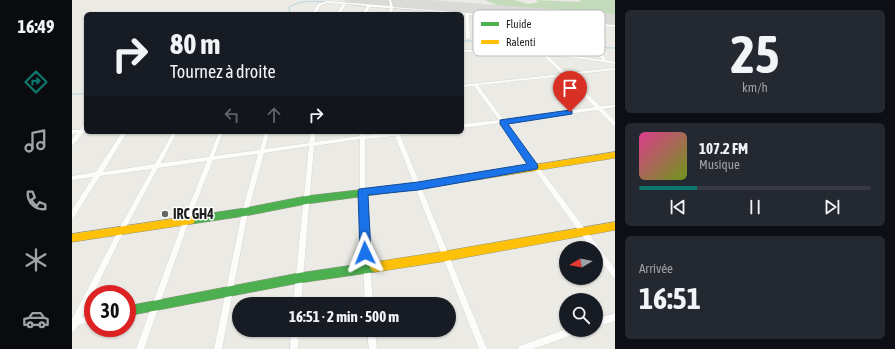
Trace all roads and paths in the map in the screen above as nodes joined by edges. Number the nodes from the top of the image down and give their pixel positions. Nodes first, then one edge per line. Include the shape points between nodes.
1 (390, 0) edge
2 (345, 4) junction
3 (369, 6) junction
4 (392, 8) junction
5 (419, 10) joint
6 (315, 12) edge
7 (339, 12) edge
8 (365, 12) edge
9 (391, 12) edge
10 (434, 12) edge
11 (464, 14) edge
12 (467, 14) junction
13 (473, 14) edge
14 (605, 25) edge
15 (615, 26) edge
16 (468, 38) dead end
17 (546, 56) edge
18 (573, 56) edge
19 (601, 56) edge
20 (605, 62) junction
21 (615, 64) edge
22 (615, 69) edge
23 (564, 75) junction
24 (475, 84) junction
25 (464, 86) edge
26 (615, 106) edge
27 (599, 108) junction
28 (503, 122) junction
29 (615, 124) edge
30 (464, 126) edge
31 (84, 131) edge
32 (72, 132) edge
33 (125, 134) edge
34 (174, 134) edge
35 (219, 134) edge
36 (266, 134) edge
37 (313, 134) edge
38 (362, 134) edge
39 (396, 134) edge
40 (72, 143) edge
41 (312, 145) junction
42 (261, 152) junction
43 (615, 155) edge
44 (211, 158) junction
45 (156, 166) junction
46 (534, 167) junction
47 (98, 176) junction
48 (72, 178) edge
49 (418, 186) junction
50 (363, 193) junction
51 (306, 200) junction
52 (245, 212) junction
53 (72, 215) edge
54 (186, 221) junction
55 (615, 226) edge
56 (121, 231) junction
57 (583, 232) junction
58 (72, 238) edge
59 (589, 241) edge
60 (446, 256) junction
61 (603, 259) edge
62 (366, 268) junction
63 (615, 275) edge
64 (299, 278) junction
65 (230, 292) junction
66 (298, 297) edge
67 (368, 297) edge
68 (155, 306) junction
69 (136, 309) edge
70 (615, 317) edge
71 (84, 321) edge
72 (603, 321) edge
73 (73, 324) edge
74 (559, 336) edge
75 (295, 337) edge
76 (372, 337) edge
77 (140, 349) edge
78 (218, 349) edge
79 (294, 349) edge
80 (373, 349) edge
81 (483, 349) edge
82 (522, 349) edge

1 - 4 street
2 - 3 street
2 - 6 street via 322,3
2 - 7 street
3 - 4 street
3 - 8 street
4 - 5 street
4 - 9 street
5 - 10 street
11 - 12 street
12 - 13 street
12 - 16 street
14 - 15 street
17 - 23 street
18 - 20 street
19 - 20 street
20 - 21 street
22 - 23 street
23 - 24 street
23 - 27 street
24 - 25 street
24 - 28 street
26 - 27 street
27 - 28 street
27 - 29 street
28 - 30 street
28 - 46 street
31 - 32 street
31 - 40 street
33 - 47 street
34 - 45 street
35 - 44 street
36 - 42 street
37 - 41 street
38 - 41 street
38 - 50 street
39 - 49 street
41 - 42 street
41 - 51 street
42 - 44 street
42 - 52 street
43 - 46 street
44 - 45 street
44 - 54 street
45 - 47 street
45 - 56 street
46 - 49 street
46 - 57 street
47 - 48 street
47 - 53 street
49 - 50 street
49 - 60 street
50 - 51 street
50 - 62 street
51 - 52 street
51 - 64 street
52 - 54 street
52 - 65 street
54 - 56 street
54 - 68 street
55 - 57 street
56 - 58 street
56 - 73 street
57 - 59 street
57 - 60 street
60 - 62 street
60 - 81 street
61 - 63 street
62 - 64 street
62 - 67 street
64 - 65 street
64 - 66 street
65 - 68 street
65 - 78 street
68 - 69 street
68 - 77 street
70 - 72 street
71 - 73 street
74 - 82 street
75 - 79 street
76 - 80 street

